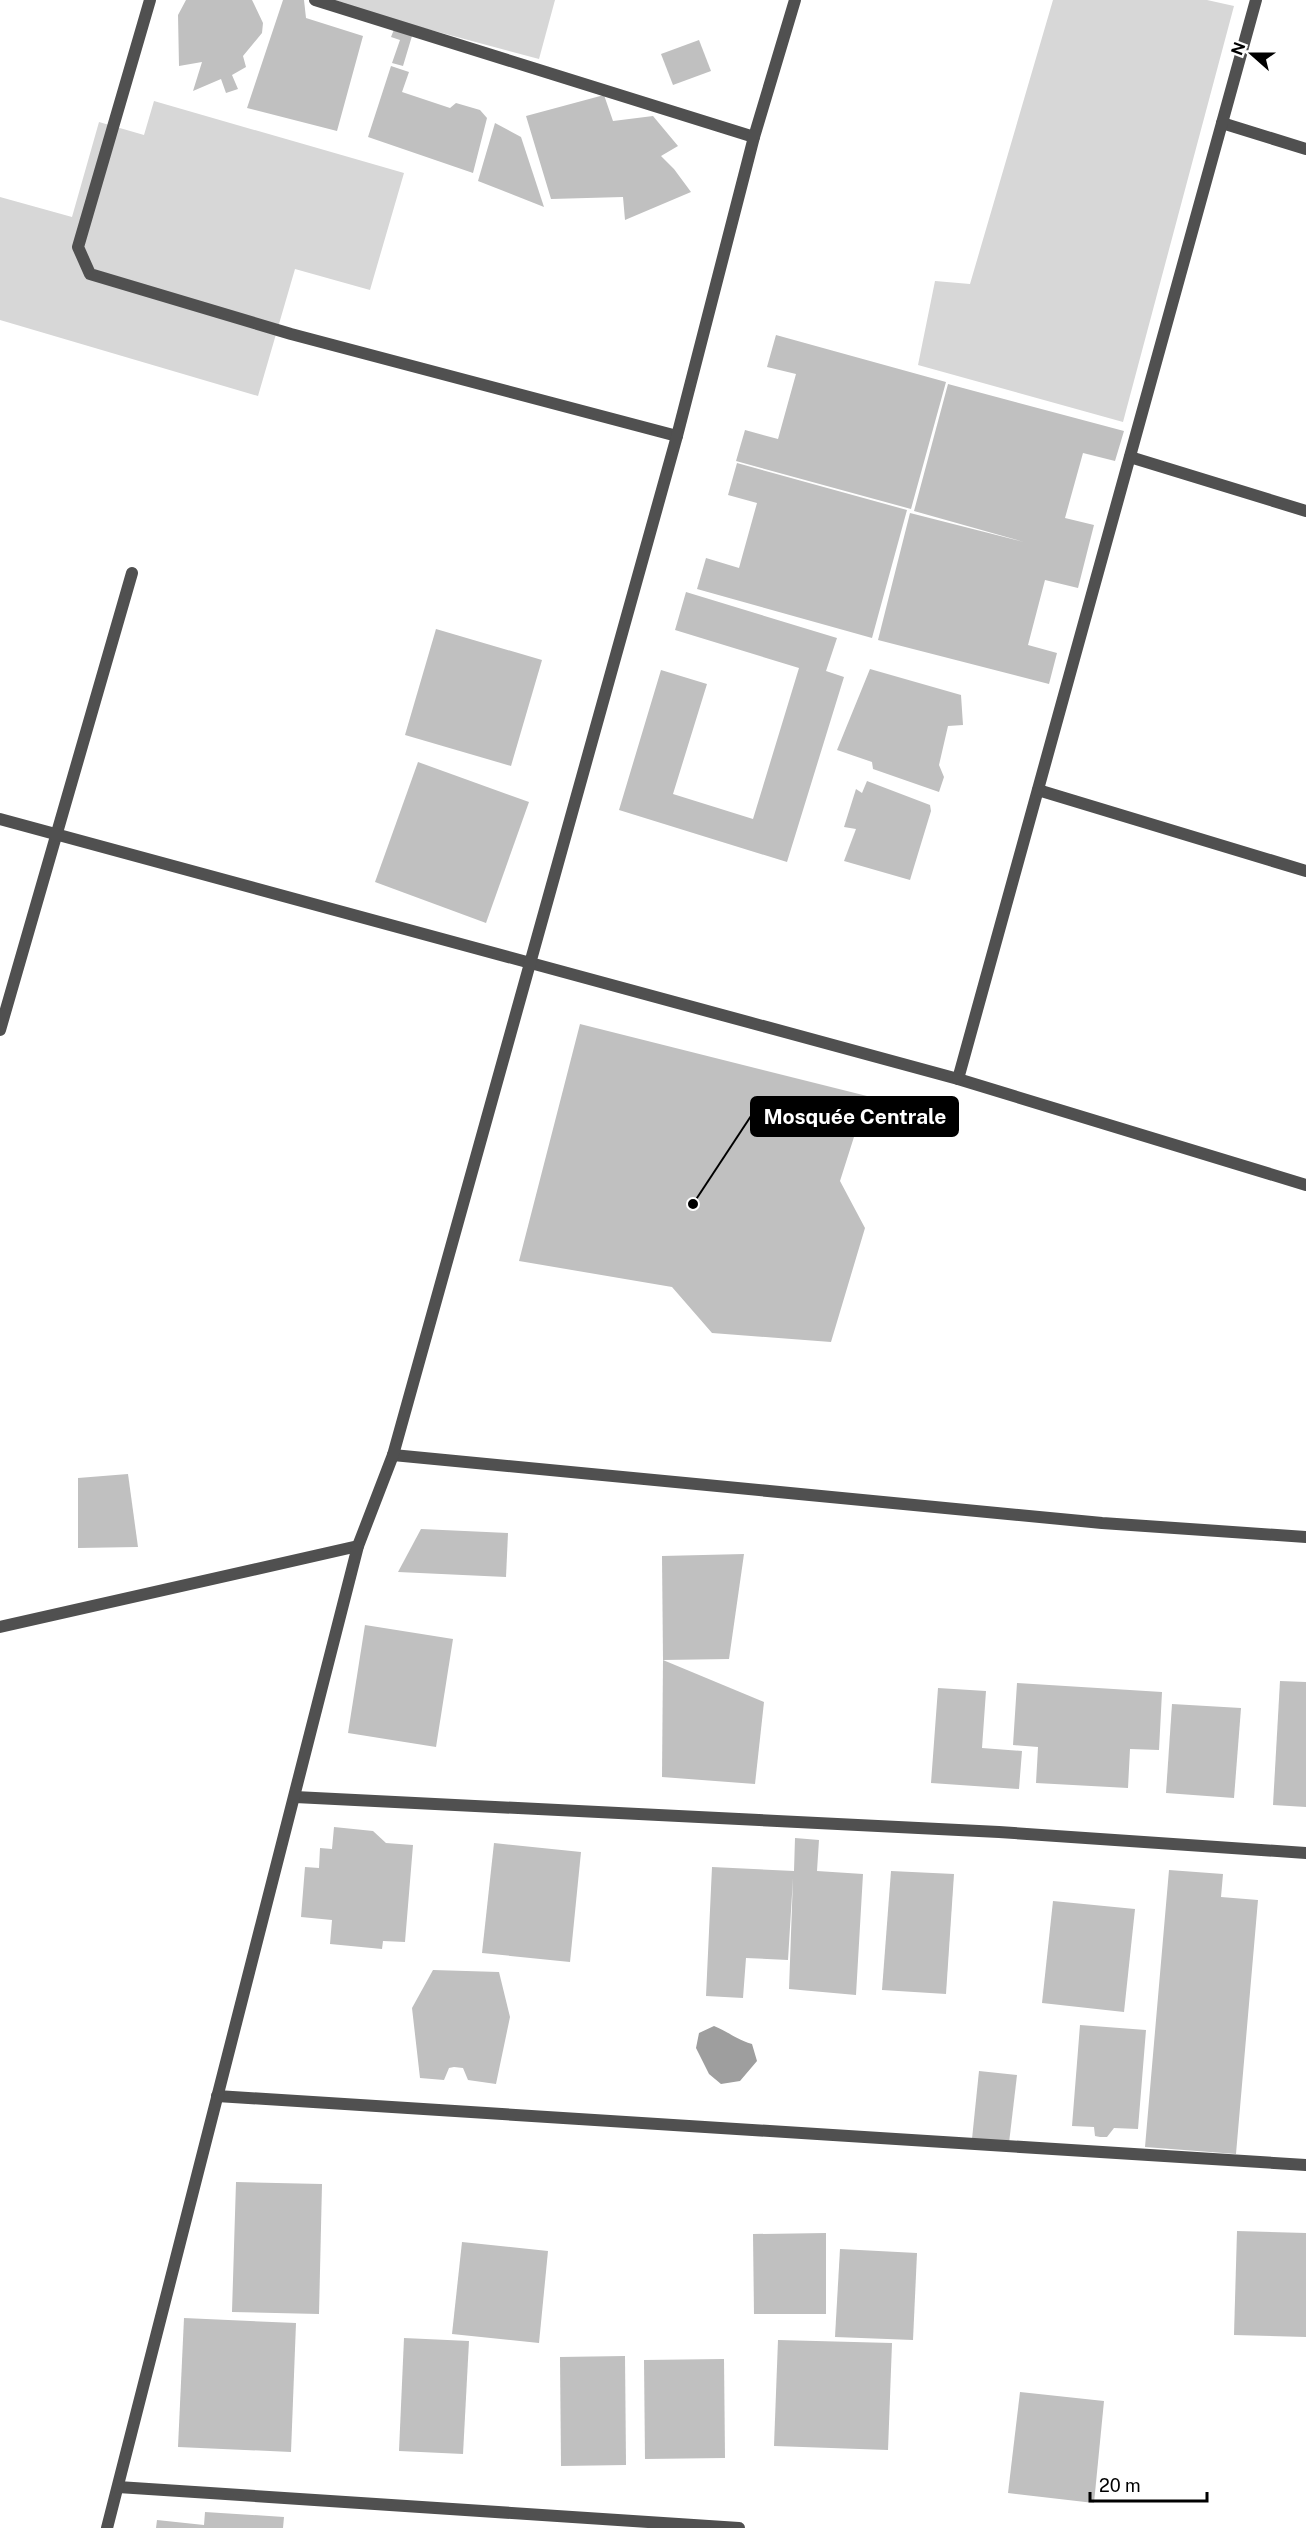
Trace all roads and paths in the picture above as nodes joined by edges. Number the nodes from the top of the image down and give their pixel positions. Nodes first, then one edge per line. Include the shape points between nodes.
1 (150, 0) edge
2 (315, 0) edge
3 (795, 0) edge
4 (1256, 0) edge
5 (1222, 123) junction
6 (754, 137) junction
7 (1306, 149) edge
8 (677, 436) junction
9 (1130, 457) junction
10 (1306, 512) edge
11 (132, 573) dead end
12 (1038, 790) junction
13 (0, 819) edge
14 (57, 833) junction
15 (1306, 871) edge
16 (531, 964) junction
17 (0, 1030) edge
18 (958, 1079) junction
19 (1306, 1185) edge
20 (393, 1455) junction
21 (1306, 1537) edge
22 (358, 1546) junction
23 (0, 1627) edge
24 (295, 1797) junction
25 (1306, 1853) edge
26 (217, 2096) junction
27 (1306, 2165) edge
28 (118, 2487) junction
29 (107, 2528) edge
30 (739, 2528) edge

1 - 8 street via 78,247 90,274 291,334
2 - 6 street
3 - 6 street
4 - 5 street
5 - 7 street
5 - 9 street
6 - 8 street
8 - 16 street
9 - 10 street
9 - 12 street
11 - 14 street
12 - 15 street
12 - 18 street
13 - 14 street
14 - 16 street
14 - 17 street
16 - 18 street
16 - 20 street
18 - 19 street
20 - 21 street via 1102,1523
20 - 22 street
22 - 23 street
22 - 24 street
24 - 25 street via 999,1832
24 - 26 street
26 - 27 street
26 - 28 street
28 - 29 street
28 - 30 street

